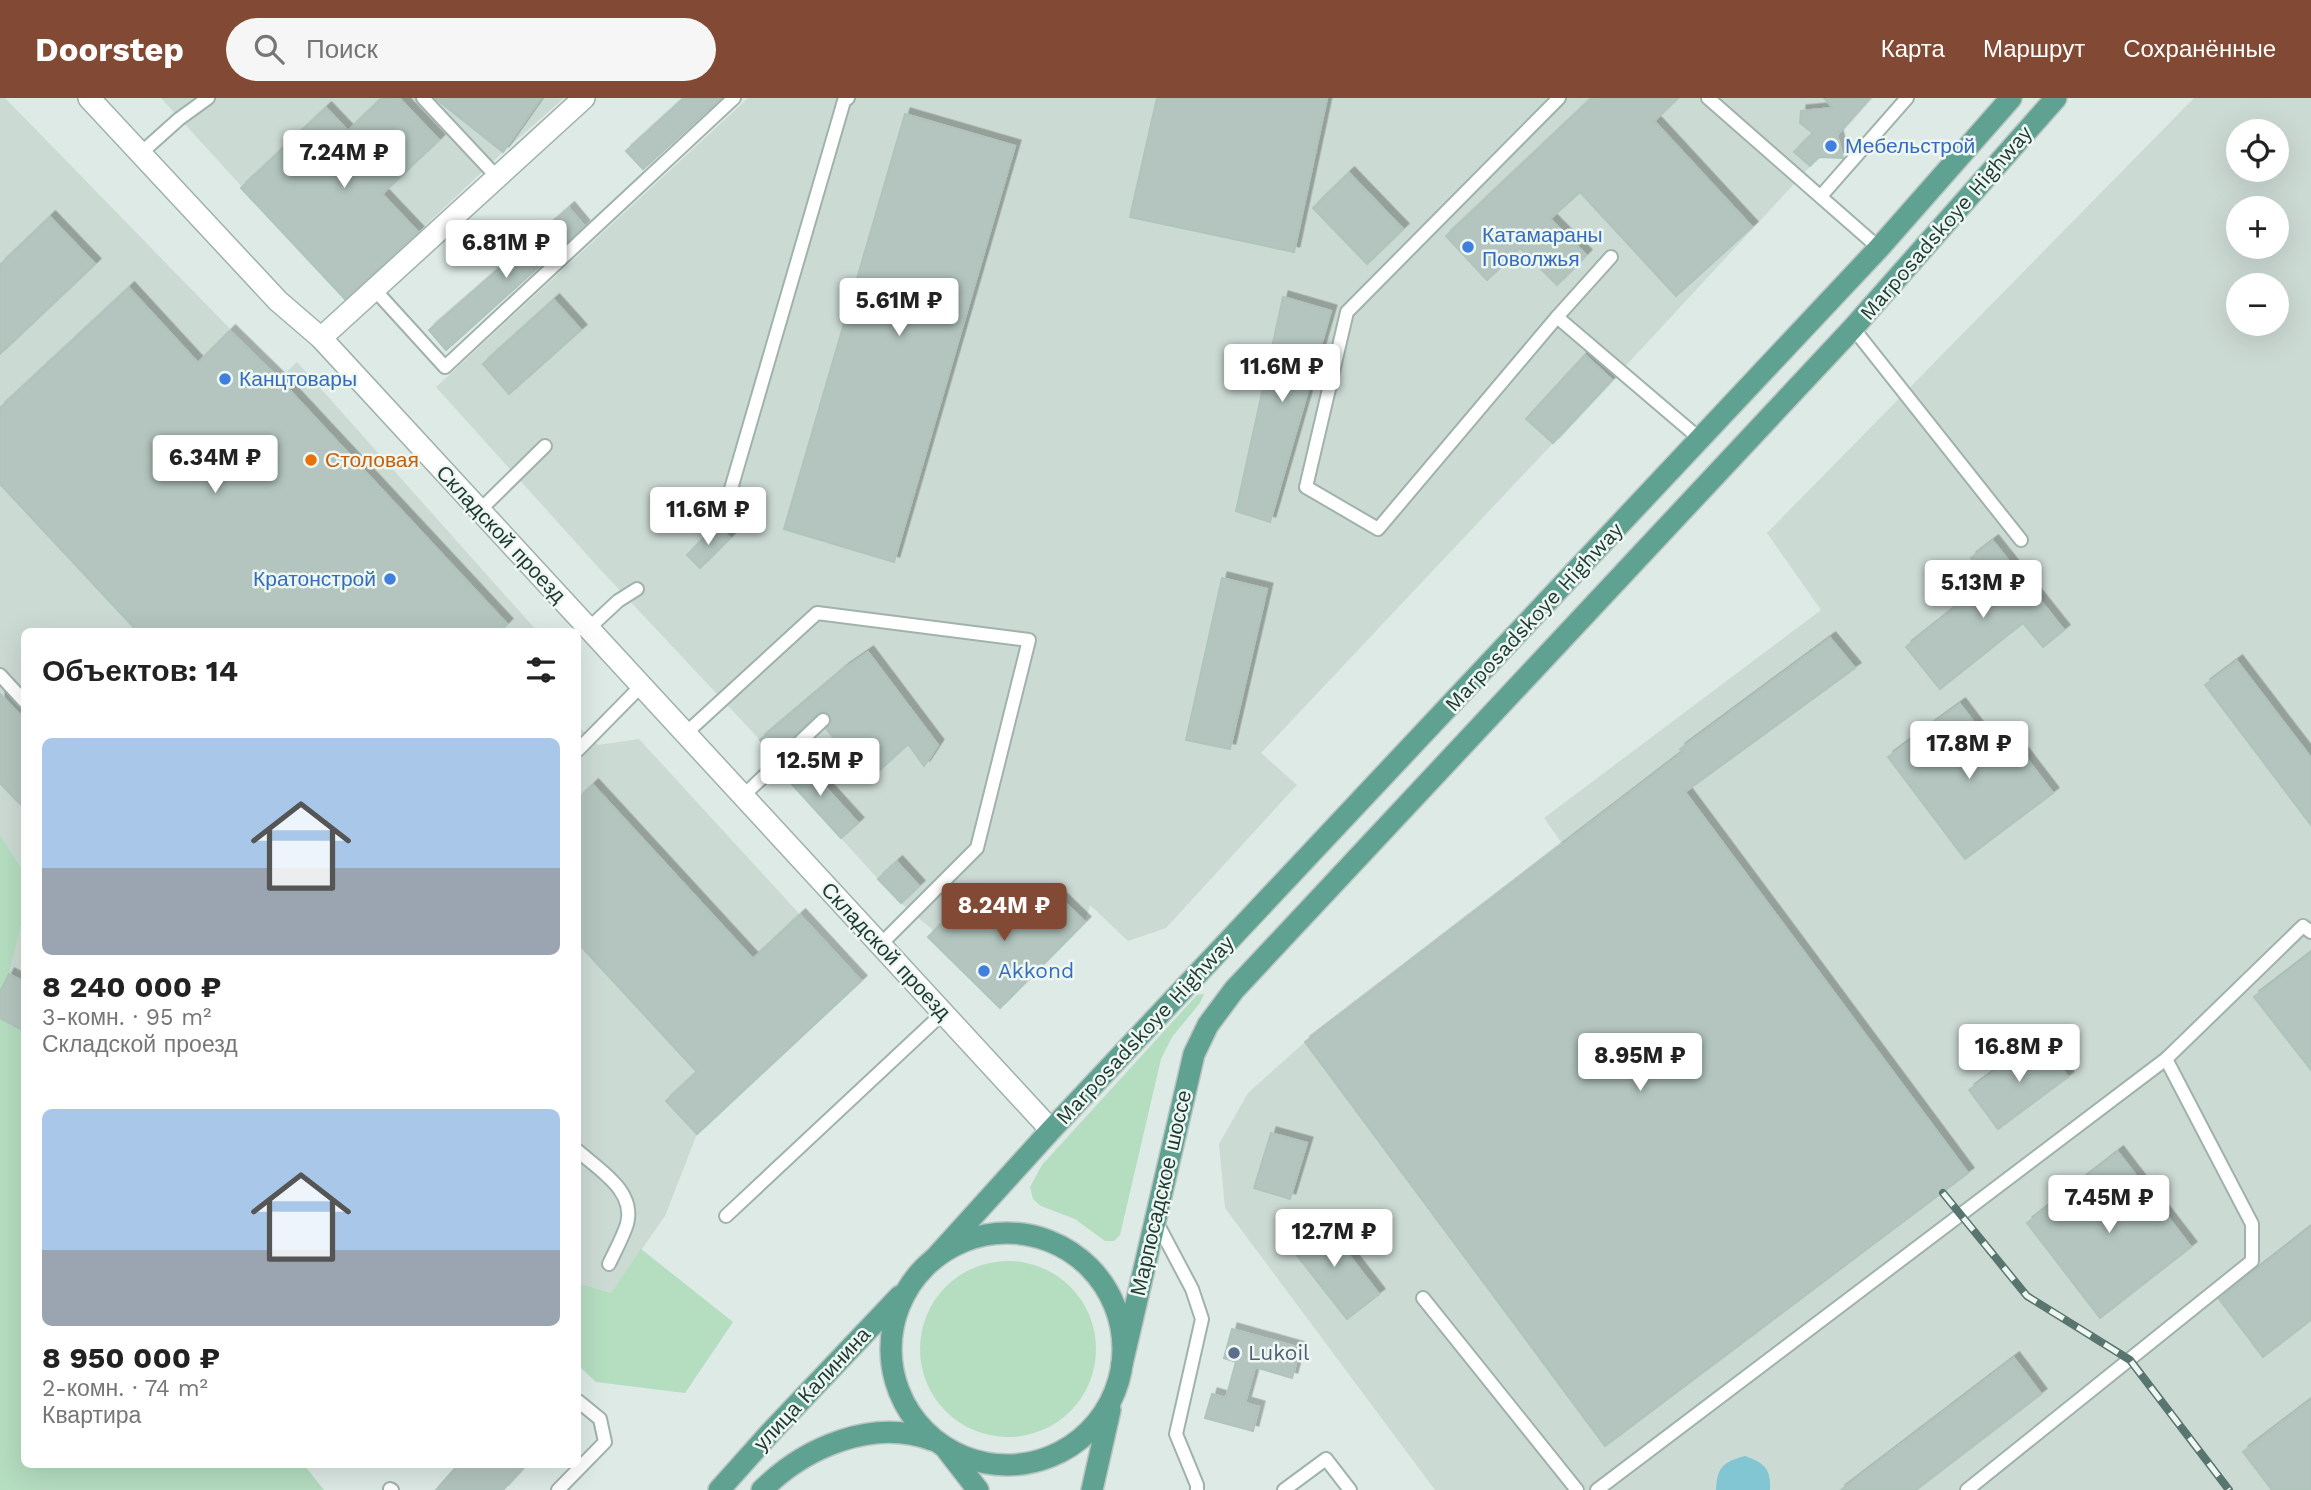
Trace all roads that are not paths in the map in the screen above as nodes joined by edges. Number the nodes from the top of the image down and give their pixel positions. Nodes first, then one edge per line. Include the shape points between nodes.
1 (89, 98) edge
2 (208, 98) edge
3 (423, 98) edge
4 (584, 98) edge
5 (734, 98) edge
6 (848, 98) edge
7 (1559, 98) edge
8 (1708, 98) edge
9 (1908, 98) edge
10 (2011, 98) edge
11 (2056, 98) edge
12 (141, 153) junction
13 (497, 177) junction
14 (1821, 195) junction
15 (1879, 248) junction
16 (1611, 257) dead end
17 (374, 289) junction
18 (1557, 317) junction
19 (1853, 328) junction
20 (321, 338) junction
21 (1700, 439) junction
22 (545, 446) dead end
23 (731, 489) dead end
24 (480, 510) junction
25 (2021, 540) dead end
26 (638, 589) dead end
27 (588, 629) junction
28 (0, 675) edge
29 (641, 686) junction
30 (21, 698) edge
31 (823, 720) dead end
32 (685, 734) junction
33 (581, 747) edge
34 (743, 796) junction
35 (2311, 932) edge
36 (880, 945) junction
37 (943, 1013) junction
38 (2165, 1059) junction
39 (1051, 1130) junction
40 (581, 1154) edge
41 (726, 1216) dead end
42 (1154, 1219) junction
43 (936, 1257) junction
44 (609, 1264) dead end
45 (907, 1289) junction
46 (1423, 1298) dead end
47 (1122, 1364) junction
48 (1113, 1395) junction
49 (581, 1403) edge
50 (940, 1445) junction
51 (581, 1467) edge
52 (580, 1468) edge
53 (558, 1490) edge
54 (719, 1490) edge
55 (762, 1490) edge
56 (978, 1490) edge
57 (1092, 1490) edge
58 (1197, 1490) edge
59 (1284, 1490) edge
60 (1350, 1490) edge
61 (1577, 1490) edge
62 (1597, 1490) edge
63 (1967, 1490) edge

1 - 12 street, Складской проезд
2 - 12 lane
3 - 13 lane
4 - 13 street
5 - 17 lane via 445,367
6 - 23 lane
7 - 18 lane via 1346,312 1306,487 1378,529
8 - 14 lane
9 - 14 lane
10 - 15 main road, Marposadskoye Highway
11 - 19 main road, Marposadskoye Highway
12 - 20 street, Складской проезд via 278,301
13 - 17 street
14 - 15 lane
15 - 21 main road, Marposadskoye Highway
16 - 18 lane
17 - 20 street
18 - 21 lane
19 - 25 lane
19 - 42 main road, Марпосадское шоссе via 1234,989 1194,1054
20 - 24 street, Складской проезд
21 - 39 main road, Marposadskoye Highway
22 - 24 lane
24 - 27 street, Складской проезд
26 - 27 lane
27 - 29 street, Складской проезд
28 - 30 lane
29 - 32 street, Складской проезд
29 - 33 lane
31 - 34 lane
32 - 34 street, Складской проезд
32 - 36 lane via 817,613 1029,640 977,848
34 - 36 street, Складской проезд
35 - 38 lane via 2303,926
36 - 37 street, Складской проезд
37 - 39 street, Складской проезд
37 - 41 lane
38 - 62 lane
38 - 63 lane via 2252,1224 2252,1261
39 - 43 main road
40 - 44 lane via 622,1190 629,1207
42 - 47 main road, Марпосадское шоссе
42 - 58 lane via 1192,1289 1202,1319 1176,1434
43 - 45 main road
43 - 47 main road via 962,1241 1006,1232 1064,1248 1088,1266 1114,1304 1122,1334
45 - 50 main road via 893,1328 892,1367 901,1400 920,1428
45 - 54 main road, улица Калинина
46 - 61 lane
47 - 48 main road
48 - 50 main road via 1096,1423 1072,1446 1042,1460 992,1465
48 - 57 main road
49 - 51 lane via 600,1419 605,1442
50 - 55 main road, улица Калинина via 893,1432 860,1435 809,1454
50 - 56 main road
52 - 53 lane
59 - 60 lane via 1326,1459

